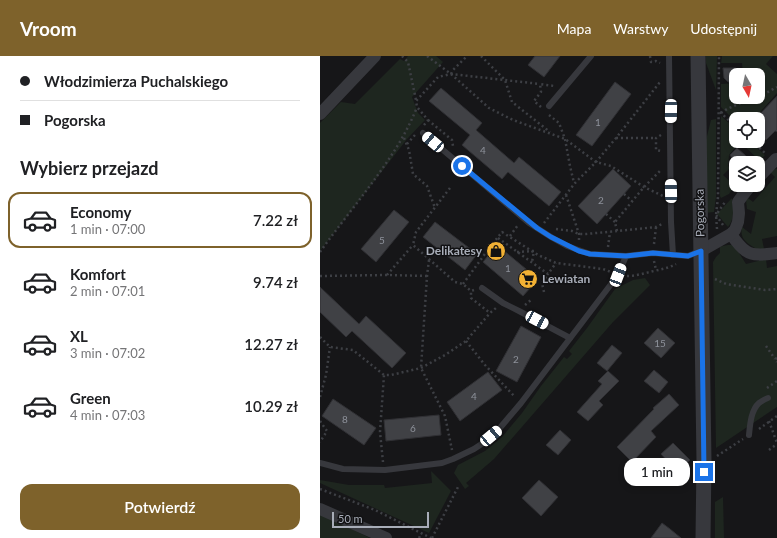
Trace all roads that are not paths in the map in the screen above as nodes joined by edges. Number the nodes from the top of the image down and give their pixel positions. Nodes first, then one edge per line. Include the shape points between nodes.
1 (375, 56) edge
2 (591, 56) edge
3 (669, 56) edge
4 (698, 56) edge
5 (549, 106) dead end
6 (320, 114) edge
7 (421, 132) road end
8 (774, 157) edge
9 (765, 169) edge
10 (745, 192) edge
11 (731, 234) junction
12 (701, 251) junction
13 (777, 253) edge
14 (673, 255) junction
15 (626, 256) junction
16 (482, 288) dead end
17 (570, 338) junction
18 (768, 398) dead end
19 (749, 435) dead end
20 (320, 463) edge
21 (320, 509) edge
22 (386, 538) edge
23 (703, 538) edge

1 - 6 street
2 - 5 lane
3 - 14 lane
4 - 12 street, Pogorska
7 - 15 lane via 551,237 590,254
8 - 9 street
10 - 11 street via 738,202 738,222
11 - 12 street
11 - 13 street via 752,254
12 - 14 lane via 688,256
12 - 23 street, Pogorska
14 - 15 lane via 653,253
15 - 17 lane via 618,275
16 - 17 lane via 503,303
17 - 20 lane via 499,429 474,449 442,463 385,470 343,469
18 - 19 lane via 758,404
21 - 22 street

